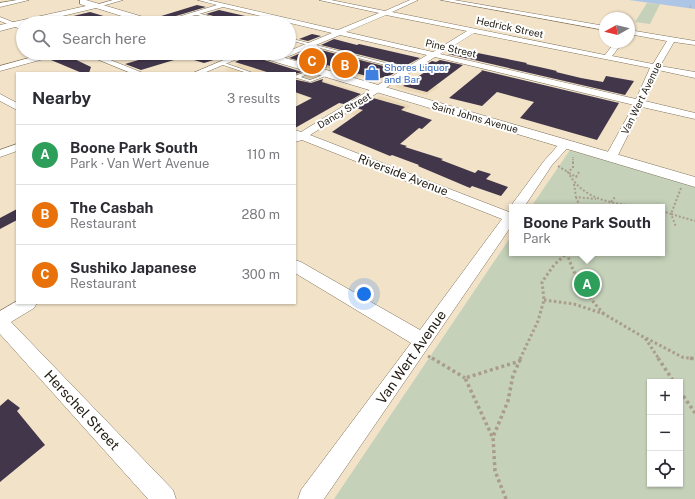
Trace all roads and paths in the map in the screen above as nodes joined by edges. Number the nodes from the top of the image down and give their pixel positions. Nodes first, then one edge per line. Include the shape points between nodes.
1 (26, 0) edge
2 (77, 0) edge
3 (107, 0) edge
4 (120, 0) edge
5 (201, 0) edge
6 (322, 0) edge
7 (415, 0) edge
8 (444, 0) edge
9 (236, 2) dead end
10 (0, 5) edge
11 (92, 5) junction
12 (223, 5) junction
13 (691, 5) dead end
14 (690, 8) dead end
15 (386, 12) junction
16 (192, 14) junction
17 (48, 16) edge
18 (130, 16) edge
19 (185, 16) edge
20 (198, 16) edge
21 (200, 16) edge
22 (270, 16) edge
23 (0, 19) edge
24 (296, 22) edge
25 (12, 25) edge
26 (599, 27) edge
27 (0, 28) edge
28 (474, 30) junction
29 (635, 31) edge
30 (339, 32) junction
31 (672, 39) junction
32 (296, 41) edge
33 (695, 43) edge
34 (311, 45) junction
35 (614, 48) edge
36 (296, 51) edge
37 (434, 55) junction
38 (607, 57) junction
39 (31, 60) edge
40 (104, 60) edge
41 (229, 60) edge
42 (280, 60) edge
43 (221, 63) junction
44 (655, 67) junction
45 (0, 69) edge
46 (313, 70) junction
47 (408, 70) junction
48 (135, 72) edge
49 (199, 72) edge
50 (248, 72) edge
51 (329, 74) junction
52 (695, 74) edge
53 (296, 78) edge
54 (378, 89) junction
55 (0, 97) edge
56 (639, 104) junction
57 (16, 106) edge
58 (695, 116) edge
59 (297, 136) edge
60 (16, 140) edge
61 (565, 144) junction
62 (0, 146) edge
63 (16, 147) edge
64 (0, 154) edge
65 (574, 155) dead end
66 (611, 157) junction
67 (579, 172) dead end
68 (568, 173) junction
69 (695, 182) edge
70 (574, 184) junction
71 (681, 187) dead end
72 (576, 197) junction
73 (615, 197) dead end
74 (599, 199) junction
75 (611, 202) junction
76 (519, 204) edge
77 (579, 204) edge
78 (625, 204) edge
79 (509, 212) edge
80 (665, 212) edge
81 (671, 214) junction
82 (509, 219) edge
83 (695, 221) edge
84 (676, 227) dead end
85 (564, 256) edge
86 (568, 256) edge
87 (296, 267) edge
88 (544, 300) junction
89 (26, 304) edge
90 (604, 314) junction
91 (0, 321) edge
92 (645, 338) junction
93 (419, 345) junction
94 (695, 359) edge
95 (520, 361) junction
96 (466, 378) junction
97 (672, 379) edge
98 (683, 395) edge
99 (695, 413) edge
100 (493, 437) junction
101 (164, 499) edge
102 (310, 499) edge
103 (506, 499) edge

1 - 10 street
2 - 11 main road
3 - 11 street
4 - 11 street
5 - 12 street, Pine Street
6 - 15 street, Hedrick Street
7 - 15 street
8 - 26 street
9 - 12 street
11 - 17 main road
11 - 18 main road
12 - 16 street
12 - 22 street, Pine Street
13 - 14 path
15 - 28 street, Hedrick Street
15 - 30 street
16 - 19 street
16 - 20 lane
16 - 21 lane
23 - 25 street
24 - 30 street, Pine Street
25 - 27 main road
28 - 37 street, Dancy Street
28 - 38 street, Hedrick Street
29 - 31 street
30 - 34 street
30 - 37 street, Pine Street
31 - 33 street
31 - 44 street, Van Wert Avenue
32 - 34 lane
34 - 36 street
34 - 47 lane
35 - 38 street
37 - 47 street, Dancy Street
37 - 56 street, Pine Street
38 - 44 street, Hedrick Street
39 - 45 street
40 - 48 street
41 - 43 street
42 - 46 main road, Saint Johns Avenue
43 - 49 street
43 - 50 lane
44 - 52 street, Hedrick Street
44 - 56 street, Van Wert Avenue
46 - 51 main road, Saint Johns Avenue
46 - 53 lane
47 - 54 street, Dancy Street
51 - 53 lane via 310,81
51 - 54 main road, Saint Johns Avenue
54 - 59 street, Dancy Street
54 - 61 main road, Saint Johns Avenue
55 - 57 street
56 - 58 street, Pine Street
56 - 66 street, Van Wert Avenue
59 - 79 street, Riverside Avenue
60 - 62 street
61 - 66 main road, Saint Johns Avenue
61 - 76 street, Van Wert Avenue via 548,163
63 - 64 street
65 - 68 path via 572,168
66 - 69 main road, Saint Johns Avenue
67 - 68 path via 576,176
68 - 70 path
70 - 72 path
70 - 74 path
71 - 81 path
72 - 74 path
72 - 77 path
73 - 75 path
74 - 75 path
75 - 78 path
80 - 81 path
81 - 83 path
81 - 84 path
82 - 93 street, Van Wert Avenue
85 - 88 path via 542,282
86 - 90 path via 570,267 582,290
87 - 93 street
88 - 90 path via 574,304
88 - 95 path via 538,321
89 - 91 street
90 - 92 path
91 - 101 street, Herschel Street
92 - 94 path via 682,357
92 - 97 path
93 - 96 path
93 - 102 street, Van Wert Avenue
95 - 96 path
95 - 100 path via 513,375 508,401
96 - 100 path
98 - 99 path
100 - 103 path via 495,471

